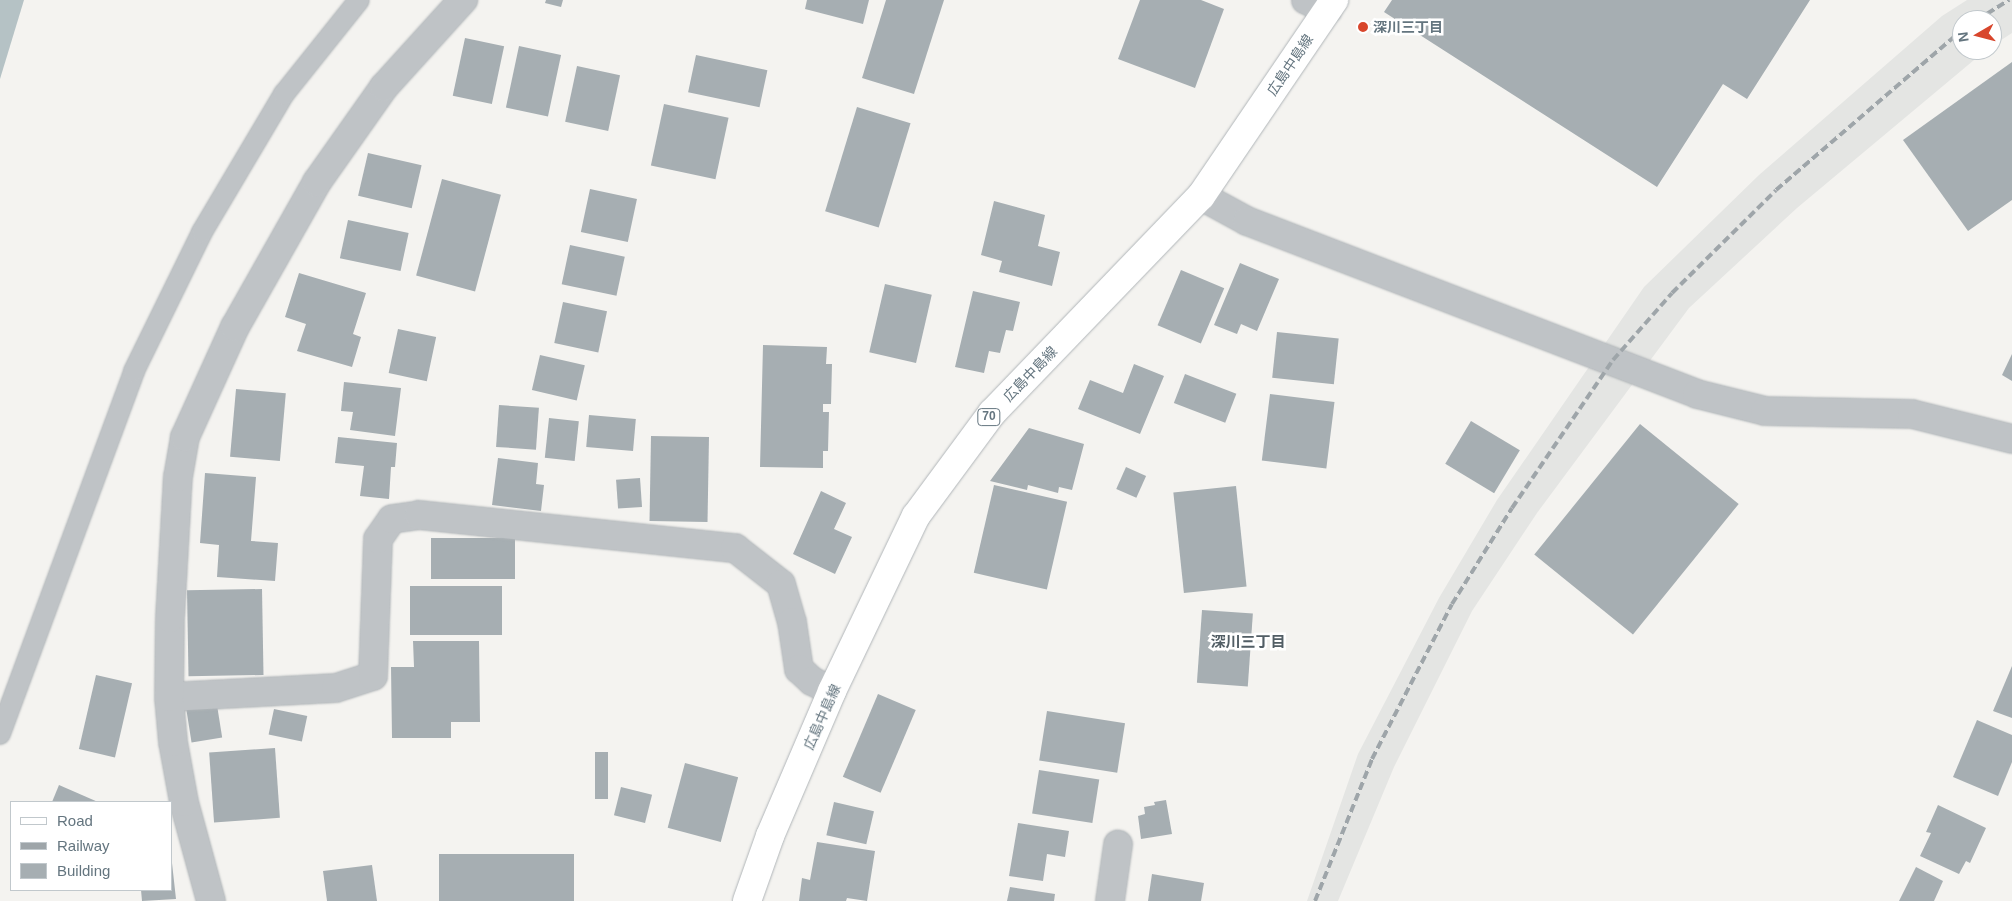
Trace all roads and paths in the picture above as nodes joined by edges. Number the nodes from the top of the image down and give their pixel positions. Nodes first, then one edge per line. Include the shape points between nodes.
1 (359, 0) edge
2 (463, 0) edge
3 (1323, 3) edge
4 (1201, 196) junction
5 (2012, 440) edge
6 (832, 691) junction
7 (169, 697) junction
8 (0, 734) edge
9 (1118, 845) dead end
10 (211, 901) edge
11 (747, 901) edge
12 (1110, 901) edge

1 - 8 lane via 284,94 202,232 134,371
2 - 7 street via 384,87 317,182 235,328 185,437 178,478
3 - 4 main road, 広島中島線 / 70
4 - 5 street via 1247,221 1697,394 1766,411 1912,414
4 - 6 main road, 広島中島線 / 70 via 992,413 916,516
6 - 7 street via 812,681 799,669 792,622 781,584 735,548 419,515 392,519 378,539 373,676 336,688
6 - 11 main road, 広島中島線 / 70 via 770,836
7 - 10 street via 184,802
9 - 12 street

